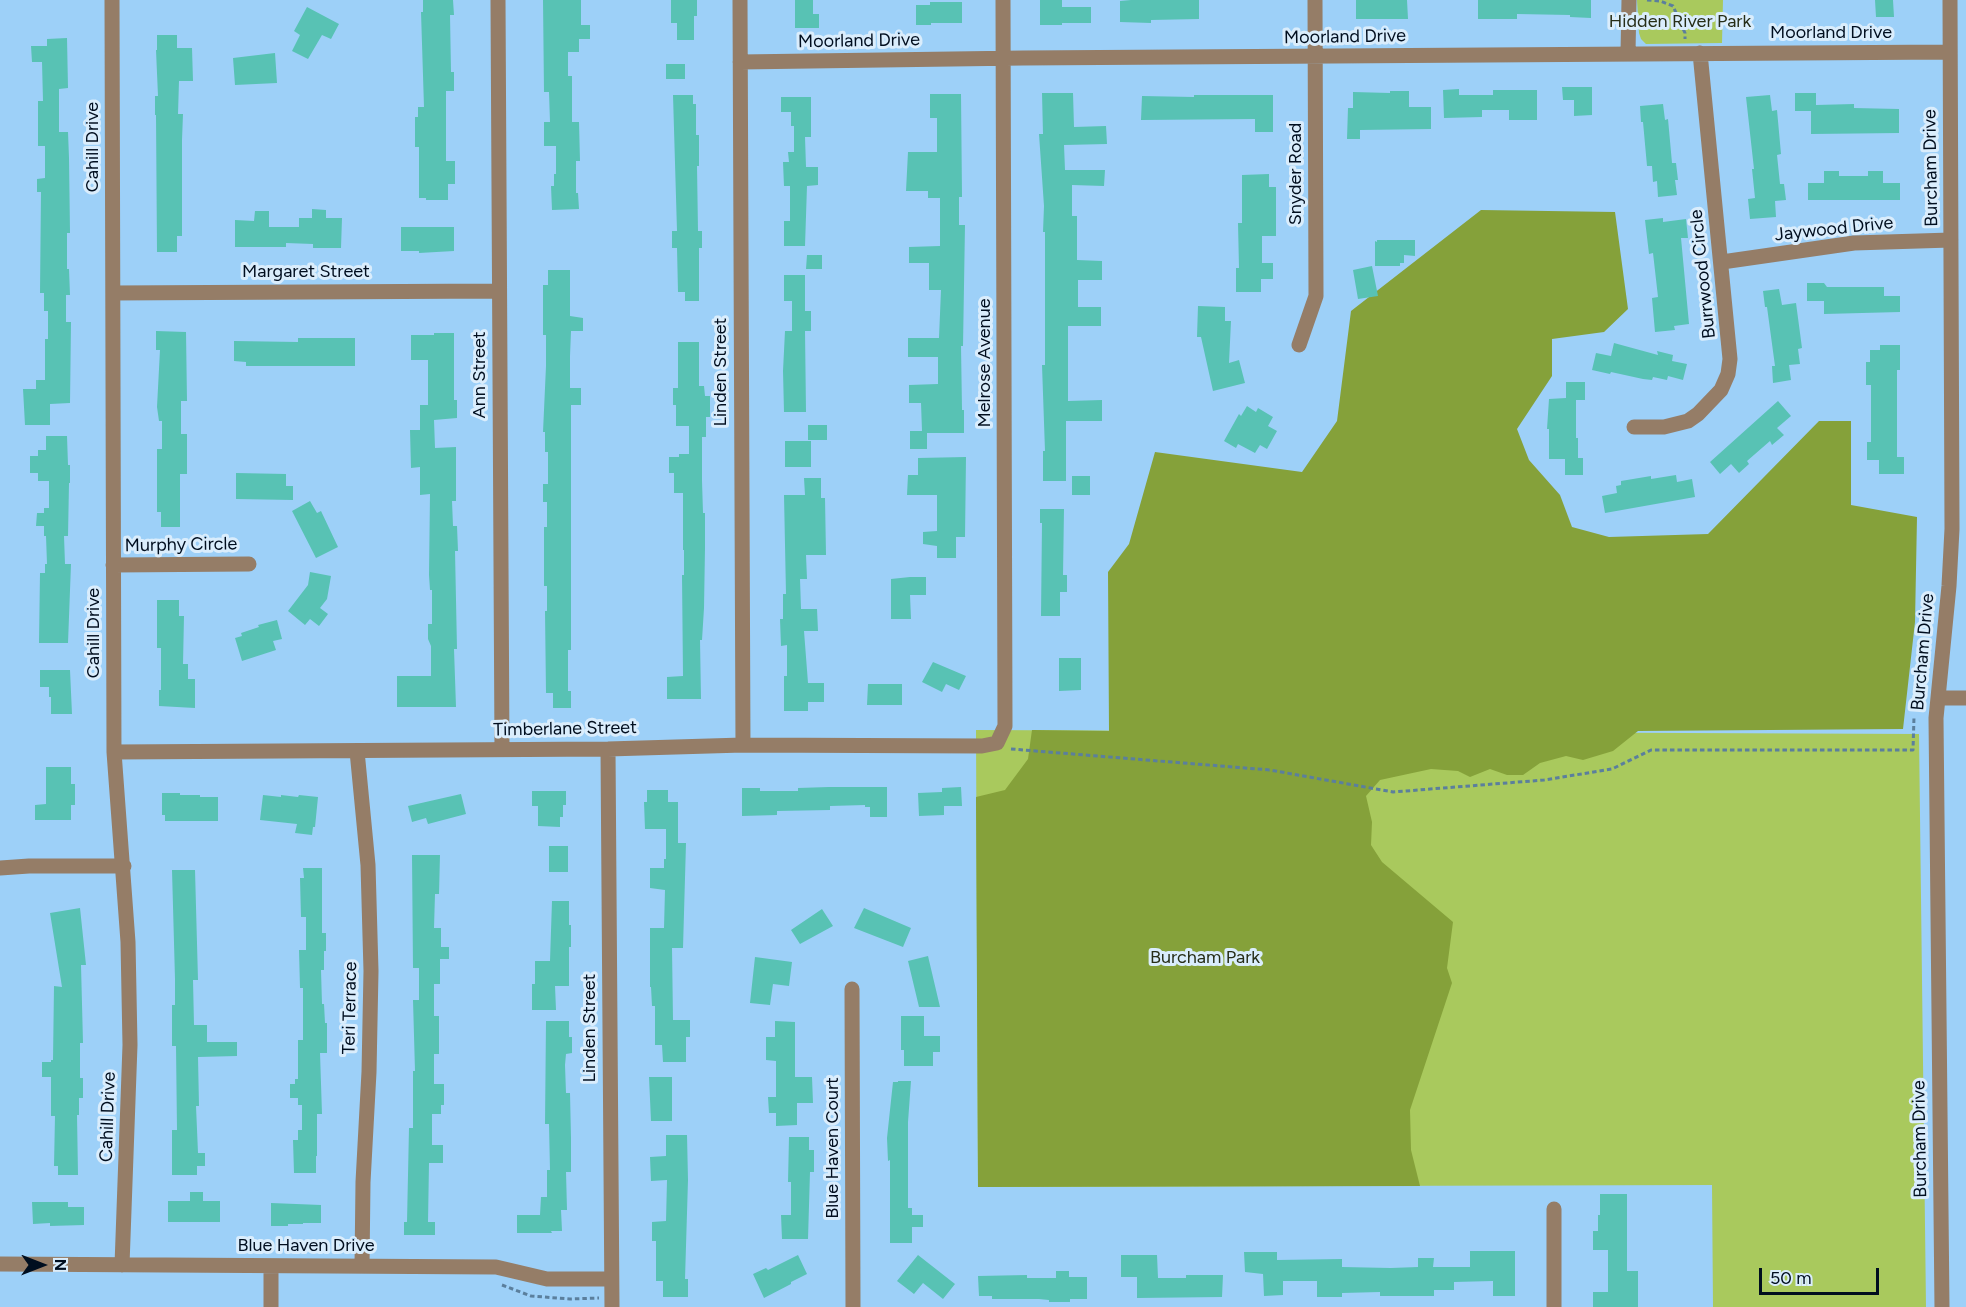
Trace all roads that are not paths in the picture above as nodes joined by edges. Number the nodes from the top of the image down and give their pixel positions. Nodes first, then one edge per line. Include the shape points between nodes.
1 (112, 0) edge
2 (498, 0) edge
3 (740, 0) edge
4 (1003, 0) edge
5 (1315, 0) edge
6 (1629, 0) edge
7 (1950, 0) edge
8 (1950, 52) junction
9 (1628, 53) junction
10 (1692, 53) junction
11 (1315, 57) junction
12 (1003, 58) junction
13 (740, 62) junction
14 (1952, 240) junction
15 (1722, 261) junction
16 (499, 291) junction
17 (113, 293) junction
18 (1299, 345) dead end
19 (1634, 427) dead end
20 (249, 564) dead end
21 (113, 566) junction
22 (1939, 698) junction
23 (1966, 698) edge
24 (997, 743) joint
25 (743, 745) junction
26 (502, 749) junction
27 (608, 749) junction
28 (357, 751) junction
29 (114, 752) junction
30 (124, 866) junction
31 (0, 868) edge
32 (852, 989) dead end
33 (1554, 1209) dead end
34 (0, 1264) edge
35 (122, 1265) junction
36 (271, 1266) junction
37 (362, 1266) junction
38 (611, 1279) junction
39 (608, 1305) edge
40 (271, 1307) edge
41 (853, 1307) edge
42 (1554, 1307) edge
43 (1942, 1307) edge

1 - 17 street, Cahill Drive
2 - 16 street, Ann Street
3 - 13 street, Linden Street
4 - 12 street, Melrose Avenue
5 - 11 street, Snyder Road
6 - 9 street
7 - 8 street, Burcham Drive
8 - 10 street, Moorland Drive
8 - 14 street, Burcham Drive
9 - 10 street, Moorland Drive
9 - 11 street, Moorland Drive
10 - 15 street, Burrwood Circle
11 - 12 street, Moorland Drive
11 - 18 street, Snyder Road via 1316,296
12 - 13 street, Moorland Drive
12 - 24 street, Melrose Avenue via 1005,726
13 - 25 street, Linden Street
14 - 15 street, Jaywood Drive via 1854,243
14 - 22 street, Burcham Drive via 1952,529
15 - 19 street, Burrwood Circle via 1730,358 1721,390 1688,421 1664,427
16 - 17 street, Margaret Street
16 - 26 street, Ann Street
17 - 21 street, Cahill Drive
20 - 21 street, Murphy Circle
21 - 29 street, Cahill Drive
22 - 23 street
22 - 43 street, Burcham Drive via 1936,718
24 - 25 street, Timberlane Street
25 - 27 street, Timberlane Street
26 - 27 street, Timberlane Street
26 - 28 street, Timberlane Street
27 - 38 street, Linden Street
28 - 29 street, Timberlane Street
28 - 37 street, Teri Terrace via 368,865 371,971
29 - 30 street, Cahill Drive
30 - 31 street
30 - 35 street, Cahill Drive via 130,1046
32 - 41 street, Blue Haven Court
33 - 42 street
34 - 35 street, Blue Haven Drive
35 - 36 street, Blue Haven Drive
36 - 37 street, Blue Haven Drive
36 - 40 street
37 - 38 street, Blue Haven Drive via 496,1267 547,1279
38 - 39 street, Linden Street

